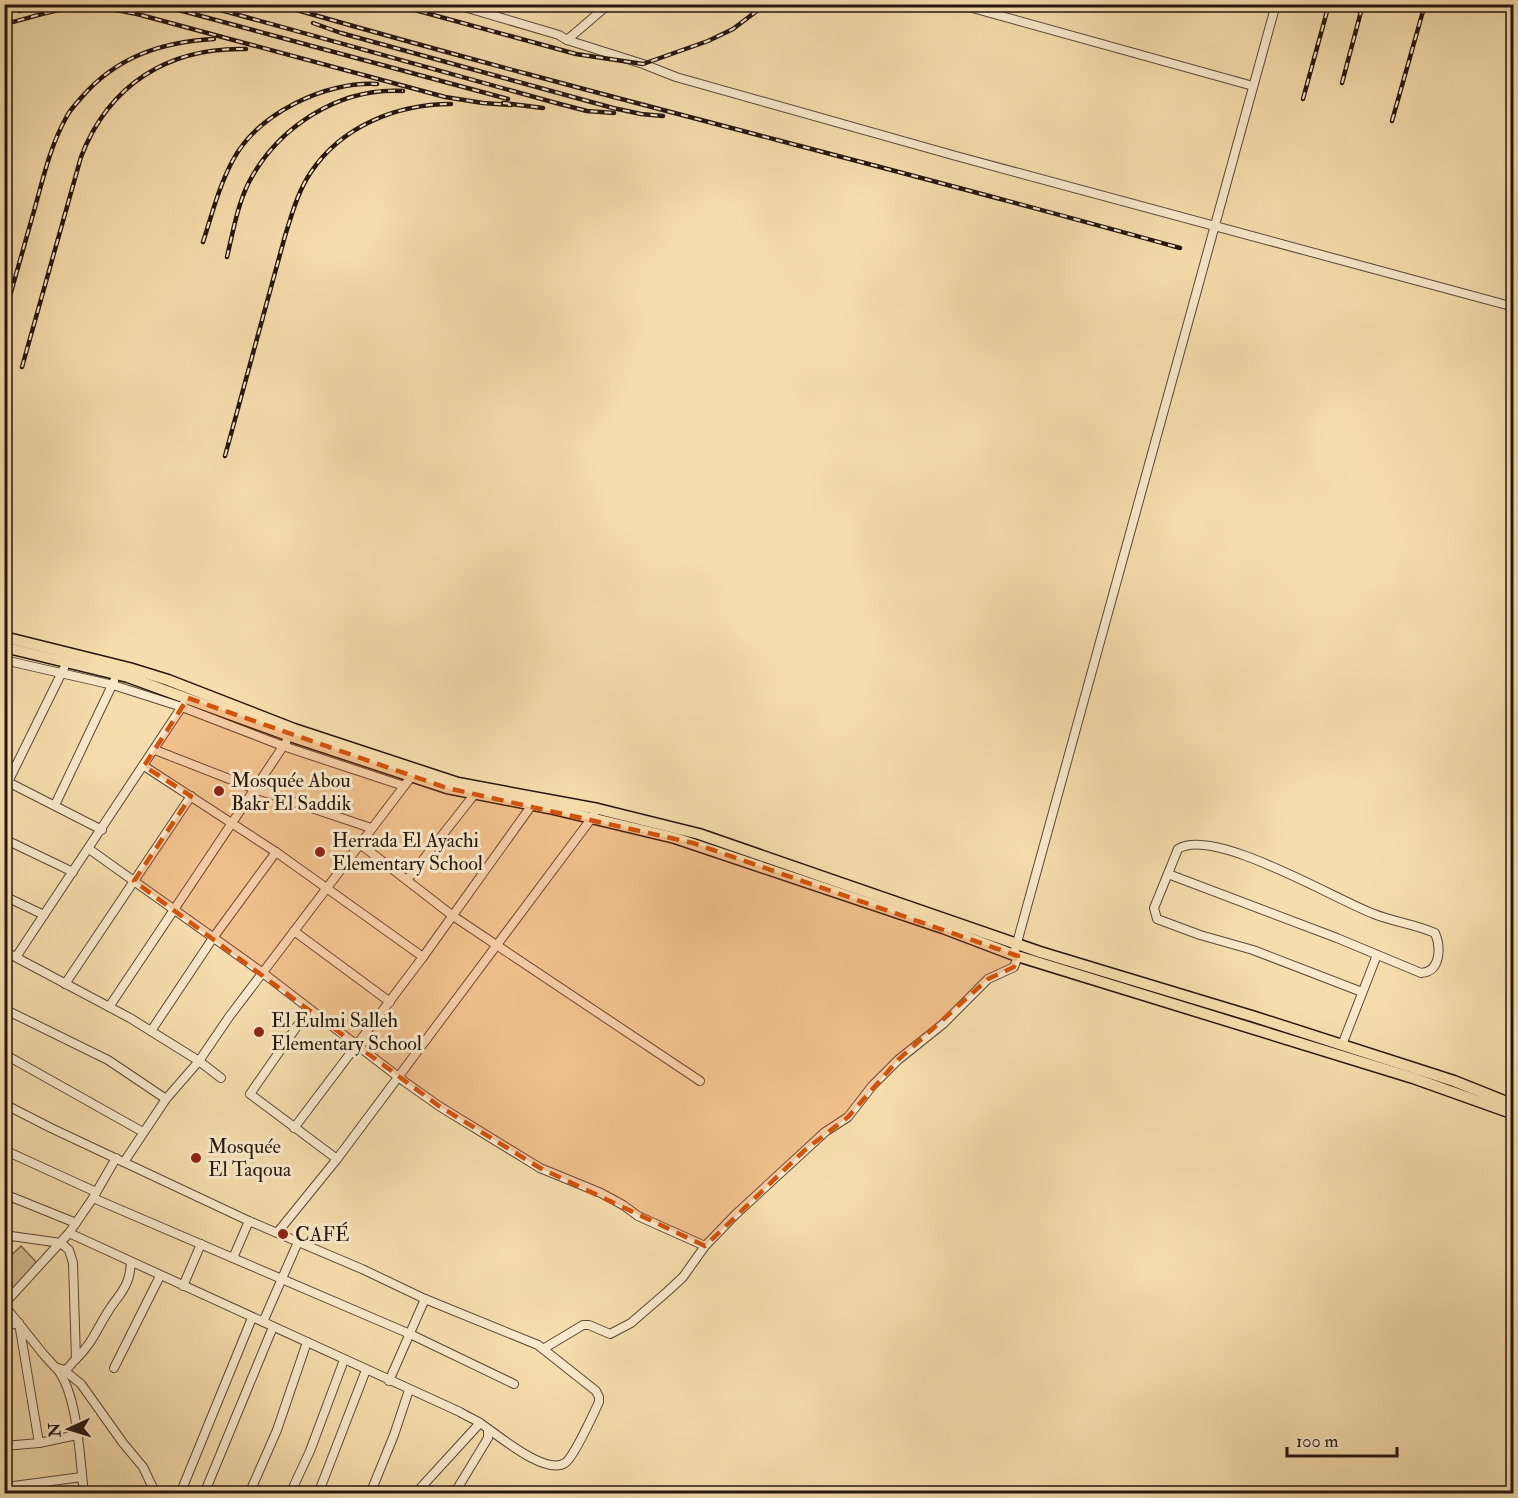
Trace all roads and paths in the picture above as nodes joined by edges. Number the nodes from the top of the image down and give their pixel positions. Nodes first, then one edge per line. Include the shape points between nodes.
1 (454, 4) edge
2 (609, 4) edge
3 (958, 4) edge
4 (1276, 4) edge
5 (567, 40) junction
6 (1253, 86) junction
7 (1216, 226) junction
8 (1514, 306) edge
9 (4, 637) edge
10 (10, 648) edge
11 (7, 660) edge
12 (64, 667) junction
13 (4, 670) edge
14 (118, 674) junction
15 (113, 685) junction
16 (185, 703) junction
17 (292, 732) junction
18 (283, 746) junction
19 (155, 750) junction
20 (144, 766) junction
21 (414, 773) junction
22 (6, 782) edge
23 (404, 786) junction
24 (255, 789) junction
25 (477, 791) junction
26 (191, 796) junction
27 (534, 802) junction
28 (55, 805) junction
29 (595, 814) junction
30 (232, 823) junction
31 (372, 828) junction
32 (102, 830) junction
33 (4, 840) edge
34 (360, 844) junction
35 (89, 849) junction
36 (276, 852) junction
37 (73, 872) junction
38 (1168, 874) junction
39 (407, 880) junction
40 (134, 881) junction
41 (327, 886) junction
42 (4, 896) edge
43 (174, 909) junction
44 (44, 915) junction
45 (453, 916) junction
46 (294, 931) junction
47 (213, 938) junction
48 (1017, 942) junction
49 (497, 946) junction
50 (4, 951) edge
51 (1377, 955) junction
52 (1016, 956) junction
53 (16, 957) junction
54 (423, 957) junction
55 (263, 973) junction
56 (65, 984) junction
57 (1362, 992) junction
58 (390, 1002) junction
59 (109, 1006) junction
60 (4, 1009) edge
61 (309, 1009) junction
62 (151, 1031) junction
63 (357, 1045) junction
64 (1342, 1045) junction
65 (4, 1054) edge
66 (199, 1061) junction
67 (398, 1077) junction
68 (220, 1078) dead end
69 (700, 1081) dead end
70 (166, 1099) junction
71 (4, 1104) edge
72 (1514, 1105) edge
73 (1514, 1114) edge
74 (294, 1128) junction
75 (143, 1132) junction
76 (4, 1150) edge
77 (337, 1159) junction
78 (120, 1160) junction
79 (4, 1194) edge
80 (95, 1195) junction
81 (249, 1221) junction
82 (76, 1223) junction
83 (69, 1233) junction
84 (277, 1233) junction
85 (4, 1235) edge
86 (298, 1242) junction
87 (61, 1243) junction
88 (201, 1244) junction
89 (705, 1246) junction
90 (233, 1257) junction
91 (131, 1263) junction
92 (160, 1276) junction
93 (281, 1279) junction
94 (183, 1286) junction
95 (425, 1299) junction
96 (4, 1305) edge
97 (252, 1318) junction
98 (262, 1322) junction
99 (19, 1323) junction
100 (4, 1326) edge
101 (273, 1327) junction
102 (410, 1335) junction
103 (307, 1342) junction
104 (543, 1349) junction
105 (44, 1355) junction
106 (76, 1359) junction
107 (27, 1360) junction
108 (344, 1360) junction
109 (55, 1367) junction
110 (114, 1368) dead end
111 (64, 1370) junction
112 (366, 1370) junction
113 (389, 1381) junction
114 (514, 1384) dead end
115 (409, 1390) junction
116 (480, 1423) junction
117 (488, 1430) junction
118 (77, 1435) junction
119 (39, 1443) junction
120 (4, 1446) edge
121 (4, 1477) edge
122 (82, 1477) junction
123 (7, 1490) edge
124 (84, 1494) edge
125 (159, 1494) edge
126 (180, 1494) edge
127 (204, 1494) edge
128 (249, 1494) edge
129 (290, 1494) edge
130 (318, 1494) edge
131 (370, 1494) edge
132 (415, 1494) edge
133 (454, 1494) edge

1 - 5 street
2 - 5 street
3 - 6 street
4 - 6 street
5 - 7 street via 676,77
6 - 7 street
7 - 8 street
7 - 48 street
9 - 17 main road via 168,680
10 - 11 street
10 - 12 main road
11 - 12 street
11 - 13 street
12 - 14 main road
12 - 15 street
12 - 22 street
14 - 15 street
14 - 16 main road
15 - 16 street
15 - 28 street
16 - 17 main road
16 - 18 street
16 - 19 street
17 - 18 street
17 - 21 main road
18 - 23 street
18 - 24 street
19 - 20 street
19 - 24 street
20 - 26 street
20 - 32 street
21 - 23 street
21 - 25 main road
22 - 28 street
23 - 31 street
24 - 30 street
24 - 31 street
25 - 27 main road
25 - 39 street
26 - 30 street
26 - 40 street
27 - 29 main road
27 - 45 street
28 - 32 street
29 - 48 main road via 699,834
29 - 49 street
29 - 52 main road via 693,843
30 - 36 street
30 - 43 street
31 - 34 street
32 - 35 street
33 - 37 street
34 - 39 street
34 - 41 street
35 - 37 street
35 - 40 street
36 - 41 street
36 - 47 street
37 - 44 street
38 - 51 street
38 - 51 street via 1178,849 1184,845 1248,856 1374,914 1435,933 1439,942 1438,960 1428,973
38 - 57 street via 1154,908 1157,919
39 - 45 street
40 - 43 street
40 - 56 street
41 - 46 street
41 - 54 street
42 - 44 street
43 - 47 street
43 - 59 street
44 - 53 street
45 - 49 street
45 - 54 street
46 - 55 street
46 - 58 street
47 - 55 street
47 - 62 street
48 - 52 street
48 - 64 main road
49 - 67 street
49 - 69 street
50 - 53 street
51 - 57 street
52 - 73 main road via 1413,1078
52 - 89 street via 1014,967 988,979 958,1010 898,1059 848,1118 825,1132
53 - 56 street
54 - 58 street
55 - 61 street
55 - 66 street
56 - 59 street
57 - 64 street
58 - 63 street
59 - 62 street
60 - 70 street via 108,1060
61 - 63 street
61 - 74 street via 249,1092
62 - 66 street
63 - 67 street
63 - 74 street
64 - 72 main road
65 - 75 street
66 - 68 street
66 - 70 street
67 - 77 street
67 - 89 street via 532,1164 601,1193 638,1216
70 - 75 street
71 - 78 street
74 - 77 street
75 - 78 street
76 - 80 street
77 - 84 street
78 - 80 street
78 - 81 street
79 - 82 street
80 - 82 street
80 - 88 street
81 - 84 street
81 - 90 street
82 - 83 street
83 - 87 street
83 - 91 street
84 - 86 street
85 - 87 street
86 - 93 street
86 - 95 street
87 - 96 street
87 - 106 street via 69,1250 73,1263
88 - 90 street
88 - 94 street
89 - 104 street via 683,1277 622,1329 610,1334 583,1325
90 - 93 street
91 - 92 street
91 - 106 street via 122,1293 87,1350
92 - 94 street
92 - 110 street
93 - 98 street
93 - 102 street
94 - 97 street
95 - 102 street
95 - 104 street
96 - 99 street
97 - 98 street
97 - 126 street
98 - 101 street
99 - 100 street
99 - 105 street
99 - 107 street
101 - 103 street
101 - 127 street
102 - 113 street
102 - 114 street
103 - 108 street
103 - 128 street via 277,1430
104 - 117 street via 599,1397 570,1458 562,1465 551,1465 528,1456
105 - 107 street
105 - 109 street
106 - 111 street
107 - 119 street
108 - 112 street
108 - 129 street
109 - 111 street
109 - 118 street via 67,1386
111 - 125 street via 81,1384 144,1467
112 - 113 street
112 - 130 street
113 - 115 street
115 - 116 street
115 - 131 street
116 - 117 street
116 - 132 street
117 - 133 street via 488,1438
118 - 119 street
118 - 122 street
119 - 120 street
121 - 123 street
122 - 123 street
122 - 124 street

